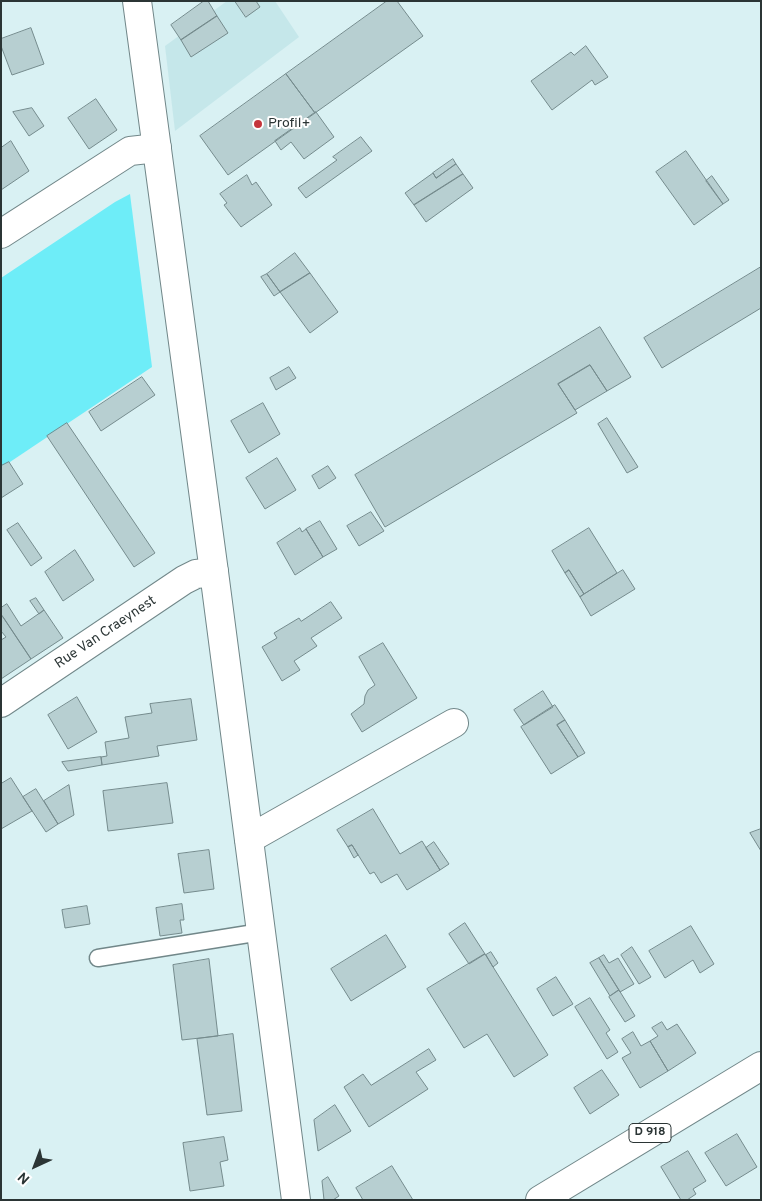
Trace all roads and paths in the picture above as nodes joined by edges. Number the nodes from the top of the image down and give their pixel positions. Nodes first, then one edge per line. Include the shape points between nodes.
1 (137, 1) edge
2 (157, 148) junction
3 (1, 234) edge
4 (214, 572) junction
5 (1, 703) edge
6 (454, 723) dead end
7 (249, 839) junction
8 (261, 932) junction
9 (98, 958) dead end
10 (761, 1066) edge
11 (296, 1200) edge
12 (540, 1200) edge

1 - 2 main road
2 - 3 main road via 130,151
2 - 4 main road
4 - 5 main road, Rue Van Craeynest via 196,574 184,580
4 - 7 main road
6 - 7 main road
7 - 8 main road
8 - 9 lane
8 - 11 main road
10 - 12 main road, D 918

